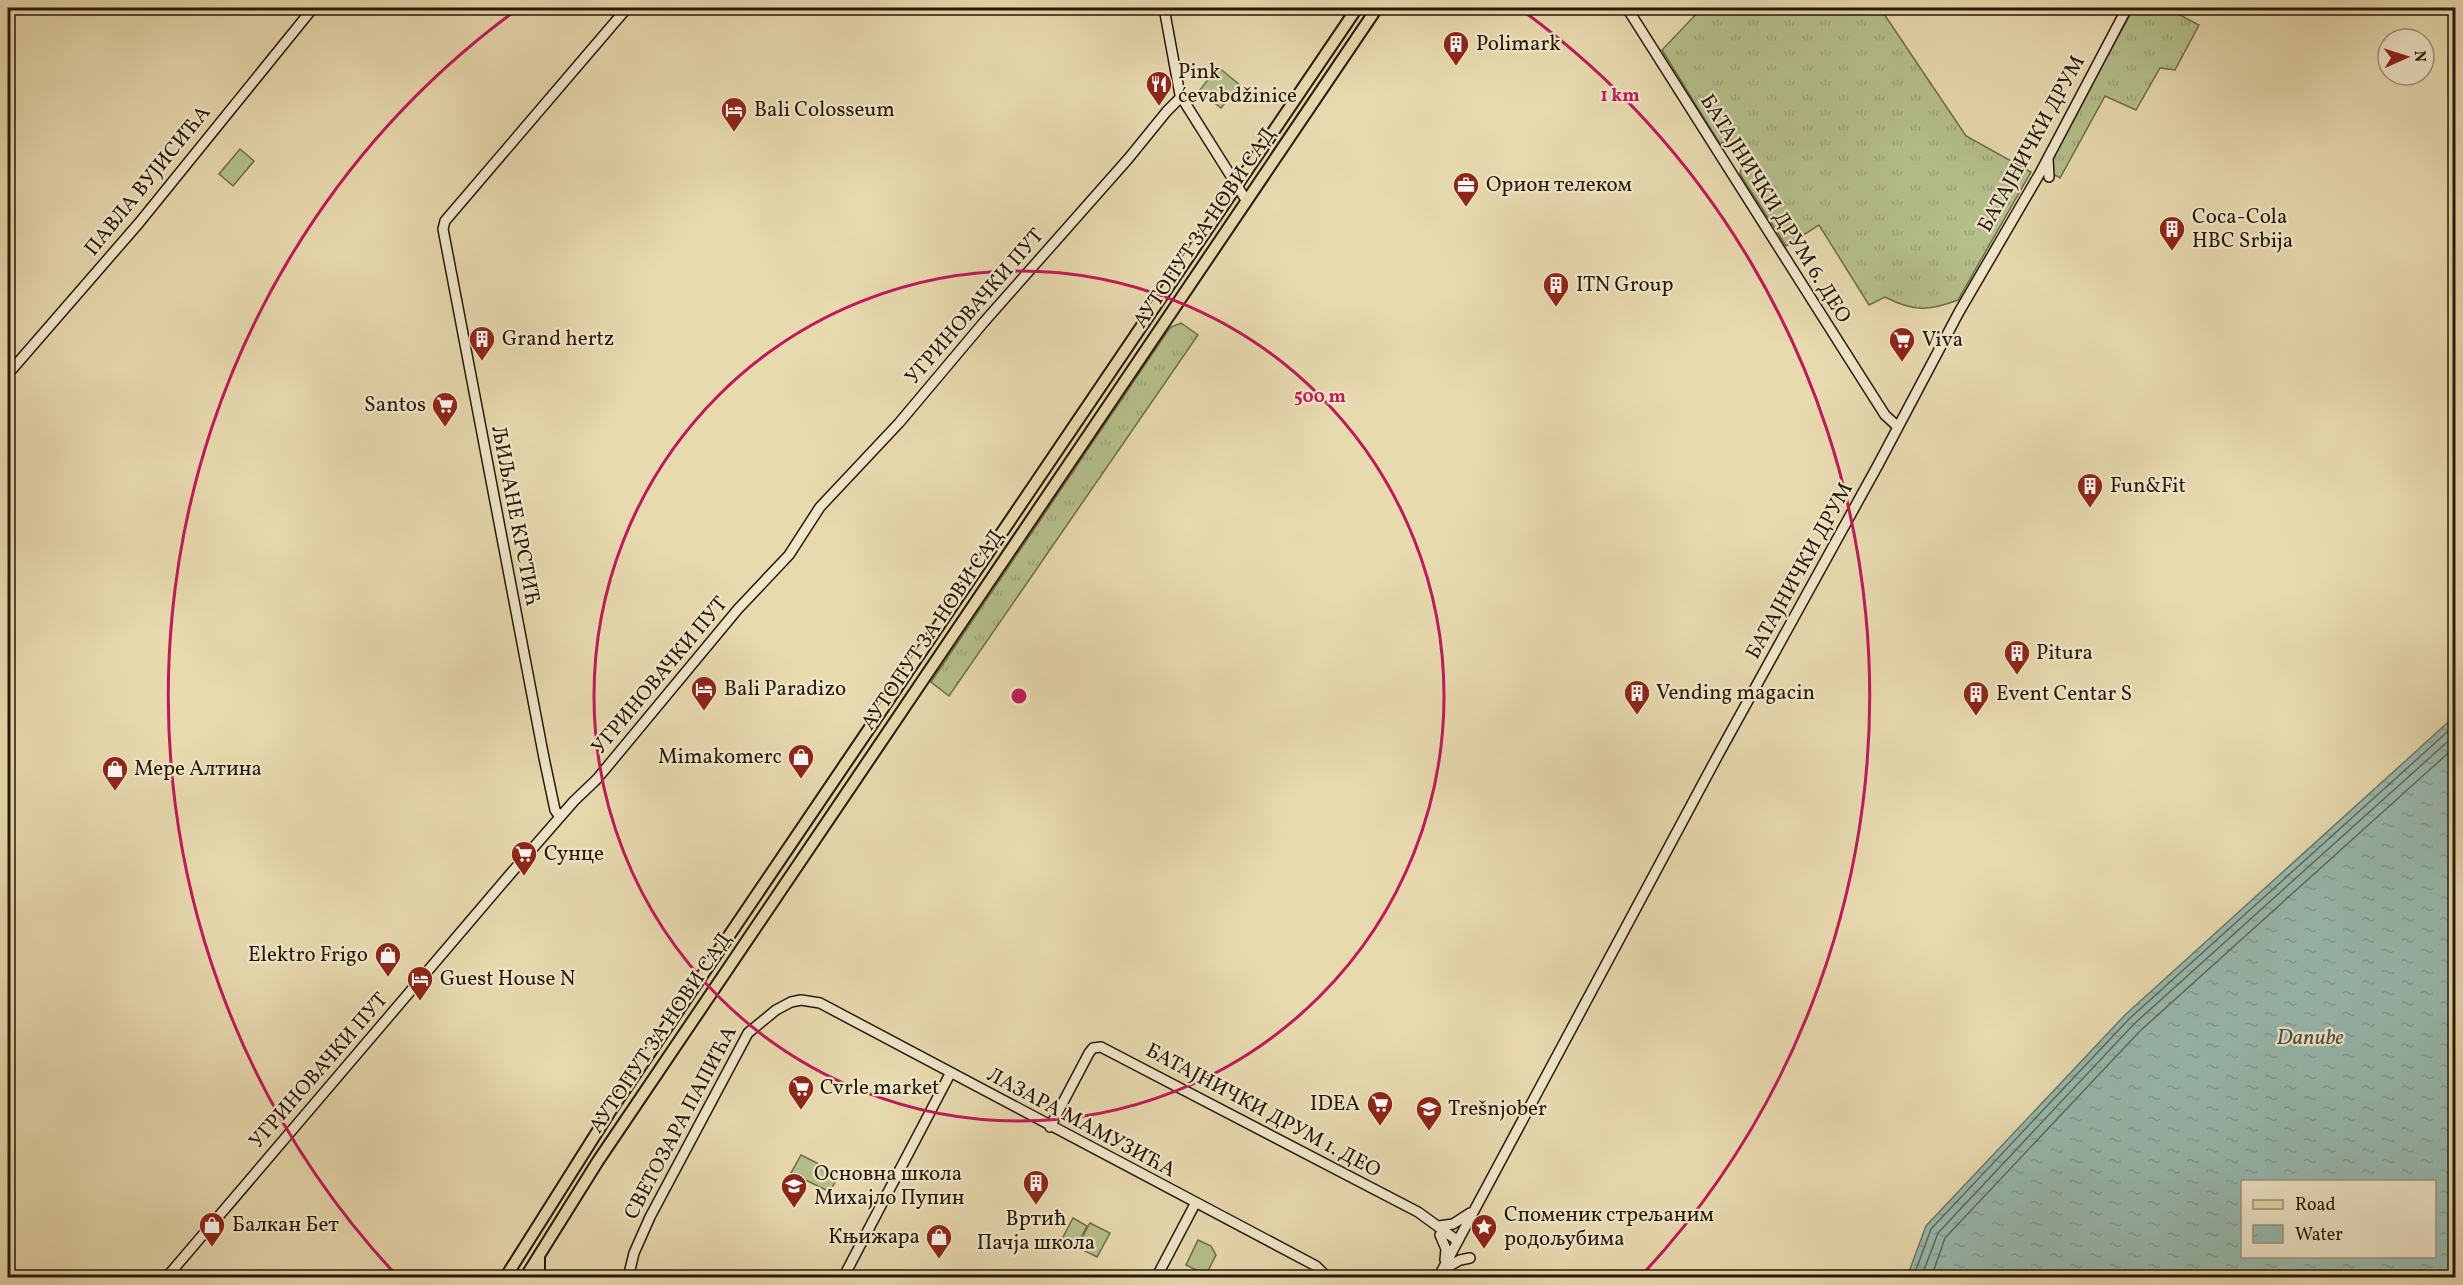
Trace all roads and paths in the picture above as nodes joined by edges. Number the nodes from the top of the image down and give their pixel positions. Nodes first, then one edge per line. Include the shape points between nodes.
1 (313, 8) edge
2 (627, 8) edge
3 (1164, 8) edge
4 (1357, 8) edge
5 (1377, 8) edge
6 (1627, 8) edge
7 (2127, 8) edge
8 (1181, 97) junction
9 (2049, 154) junction
10 (2049, 177) dead end
11 (1238, 184) junction
12 (1246, 200) junction
13 (8, 374) edge
14 (1898, 427) junction
15 (560, 817) junction
16 (950, 1074) junction
17 (1050, 1127) junction
18 (1195, 1204) junction
19 (1474, 1210) junction
20 (1440, 1230) junction
21 (1456, 1244) junction
22 (539, 1254) junction
23 (1470, 1258) dead end
24 (1440, 1274) edge
25 (507, 1277) edge
26 (166, 1278) edge
27 (525, 1278) edge
28 (539, 1278) edge
29 (628, 1278) edge
30 (843, 1278) edge
31 (1156, 1278) edge
32 (1328, 1278) edge

1 - 13 street, ПАВЛА ВУЈИСИЋА via 119,247
2 - 15 street, ЉИЉАНЕ КРСТИЋ via 445,221 444,242 523,654 555,810
3 - 8 street
4 - 11 main road, АУТОПУТ ЗА НОВИ САД
5 - 12 main road, АУТОПУТ ЗА НОВИ САД
6 - 14 street, БАТАЈНИЧКИ ДРУМ 6. ДЕО via 1808,297 1885,415
7 - 9 street, БАТАЈНИЧКИ ДРУМ
8 - 11 street
8 - 15 street, УГРИНОВАЧКИ ПУТ via 899,423 820,507 789,555 724,626 592,786
9 - 10 street
9 - 14 street, БАТАЈНИЧКИ ДРУМ
11 - 12 street
11 - 25 main road, АУТОПУТ ЗА НОВИ САД via 611,1110
12 - 22 main road, АУТОПУТ ЗА НОВИ САД
14 - 19 street, БАТАЈНИЧКИ ДРУМ
15 - 26 street, УГРИНОВАЧКИ ПУТ
16 - 17 street, ЛАЗАРА МАМУЗИЋА
16 - 29 street, СВЕТОЗАРА ПАПИЋА via 820,1003 801,1000 783,1005 745,1037 650,1218
16 - 30 street
17 - 18 street, ЛАЗАРА МАМУЗИЋА
17 - 20 street, БАТАЈНИЧКИ ДРУМ 1. ДЕО via 1089,1053 1101,1047 1418,1212
18 - 31 street
18 - 32 street, ЛАЗАРА МАМУЗИЋА via 1316,1266
19 - 20 street
19 - 21 street, БАТАЈНИЧКИ ДРУМ
20 - 21 street, БАТАЈНИЧКИ ДРУМ 1. ДЕО
20 - 24 street via 1446,1249
21 - 24 street, БАТАЈНИЧКИ ДРУМ
22 - 27 main road, АУТОПУТ ЗА НОВИ САД
22 - 28 main road
23 - 24 street

